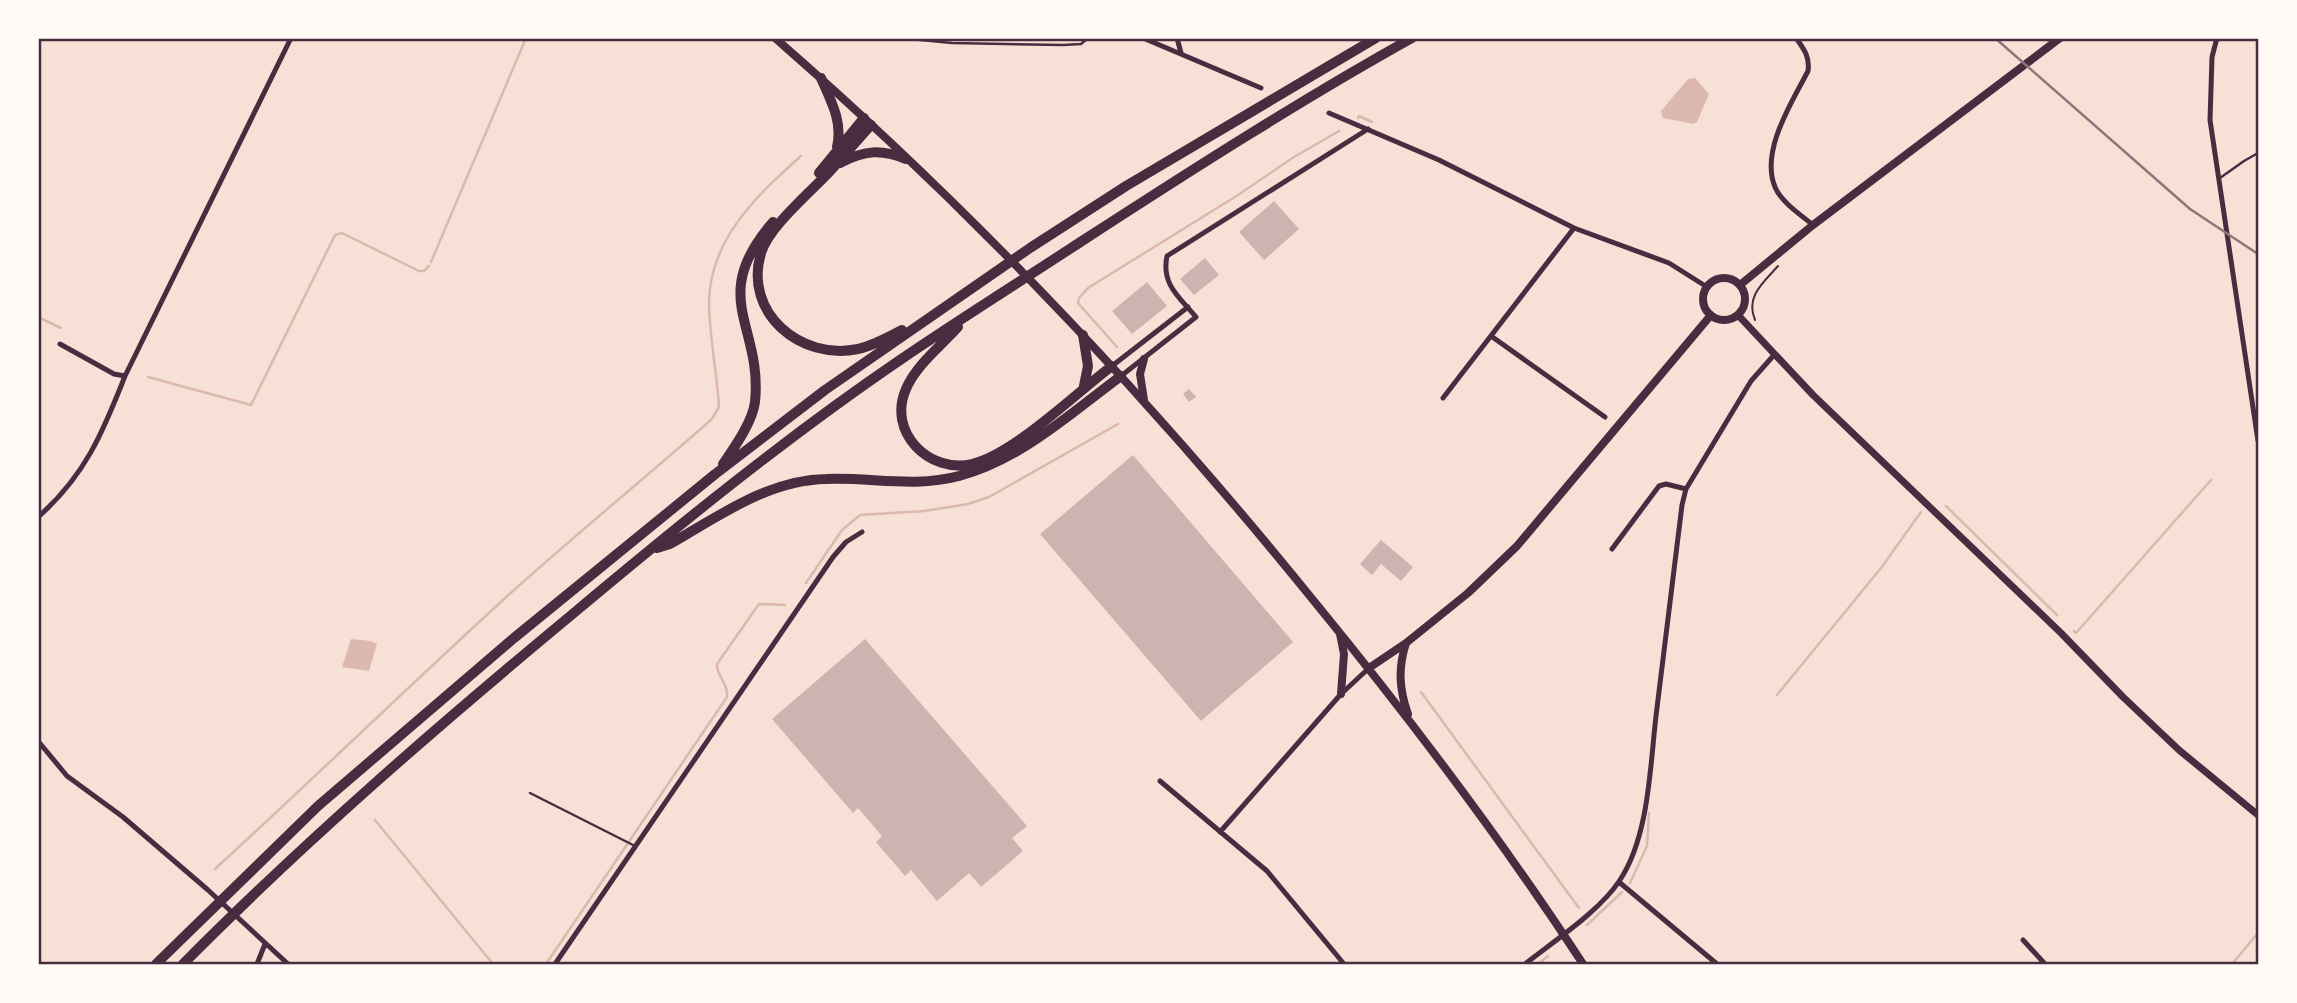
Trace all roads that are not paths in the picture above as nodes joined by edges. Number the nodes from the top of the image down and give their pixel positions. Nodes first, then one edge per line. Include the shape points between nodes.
1 (291, 38) edge
2 (775, 38) edge
3 (899, 38) edge
4 (1088, 38) edge
5 (1143, 38) edge
6 (1177, 38) edge
7 (1376, 38) edge
8 (1412, 38) edge
9 (1796, 38) edge
10 (2060, 38) edge
11 (2217, 38) edge
12 (1181, 53) junction
13 (821, 78) junction
14 (1261, 88) dead end
15 (1329, 113) dead end
16 (868, 121) junction
17 (1368, 129) junction
18 (836, 151) junction
19 (2259, 153) edge
20 (906, 159) junction
21 (834, 167) junction
22 (2218, 180) junction
23 (1813, 225) junction
24 (1574, 228) junction
25 (1740, 285) junction
26 (1707, 287) junction
27 (1188, 307) junction
28 (943, 309) junction
29 (970, 314) junction
30 (1711, 315) junction
31 (1738, 315) junction
32 (1083, 335) junction
33 (1491, 336) junction
34 (61, 344) dead end
35 (1774, 355) junction
36 (1144, 359) junction
37 (1112, 366) junction
38 (125, 376) junction
39 (1121, 376) junction
40 (1084, 387) junction
41 (1444, 398) dead end
42 (1145, 402) junction
43 (1605, 417) dead end
44 (2259, 441) edge
45 (714, 475) junction
46 (1686, 489) junction
47 (38, 517) edge
48 (862, 532) dead end
49 (1612, 549) dead end
50 (647, 552) junction
51 (1339, 631) junction
52 (1406, 643) junction
53 (1369, 668) junction
54 (1341, 694) junction
55 (1409, 720) junction
56 (38, 741) edge
57 (1160, 780) dead end
58 (530, 793) dead end
59 (2259, 815) edge
60 (1220, 832) junction
61 (635, 846) junction
62 (1619, 882) junction
63 (2023, 940) dead end
64 (265, 944) junction
65 (156, 964) edge
66 (183, 964) edge
67 (257, 964) edge
68 (288, 964) edge
69 (555, 964) edge
70 (1344, 964) edge
71 (1525, 964) edge
72 (1583, 964) edge
73 (1717, 964) edge
74 (2045, 964) edge

1 - 38 street
2 - 13 main road
3 - 4 lane via 1063,45 1082,44
5 - 12 street
6 - 12 street
7 - 28 highway via 1126,186
8 - 29 highway via 1246,136
9 - 23 street via 1806,52 1808,71 1776,133 1772,173 1781,196
10 - 23 main road
11 - 22 street via 2209,89
12 - 14 street
13 - 16 main road
13 - 18 highway via 836,111
15 - 17 street
16 - 18 highway
16 - 20 main road
16 - 21 highway
17 - 24 street
17 - 27 street via 1167,256 1163,271
18 - 45 highway via 761,235 743,271 740,298 755,374 755,404 740,440
19 - 22 lane
20 - 21 highway via 886,151 868,152
20 - 32 main road
21 - 28 highway via 774,230 761,251 757,277 761,303 778,327 823,350 857,349
22 - 44 street
23 - 25 main road
24 - 26 street via 1669,263
24 - 33 street
25 - 26 main road via 1727,278
25 - 31 main road via 1745,304
26 - 30 main road via 1703,299
27 - 36 street via 1196,317
27 - 37 street
28 - 45 highway via 825,390
29 - 40 highway via 905,390 904,426 928,457 958,466 991,457
29 - 50 highway via 819,418
30 - 31 main road via 1725,320
30 - 52 main road via 1517,546
31 - 35 street
32 - 37 main road
32 - 40 highway via 1088,366
33 - 41 street
33 - 43 street
34 - 38 street
35 - 46 street via 1751,381
35 - 59 street via 2132,706
36 - 39 street
36 - 42 main road via 1140,374
37 - 39 main road
37 - 40 highway
38 - 47 street via 81,471
39 - 42 main road
39 - 50 highway via 1043,433 983,468 912,484 827,478 791,483
42 - 51 main road
45 - 65 highway via 328,797
46 - 49 street via 1659,486
46 - 62 street via 1648,786 1637,840
48 - 61 street via 834,556
50 - 66 highway via 467,701
51 - 53 main road
51 - 54 main road via 1344,654
52 - 53 main road
52 - 55 main road via 1399,674
53 - 54 street
53 - 55 main road
54 - 60 street
55 - 72 main road
56 - 64 street via 67,776 123,817
57 - 60 street
58 - 61 lane
60 - 70 street via 1267,871
61 - 69 street
62 - 71 street via 1590,912
62 - 73 street
63 - 74 street
64 - 67 street
64 - 68 street

